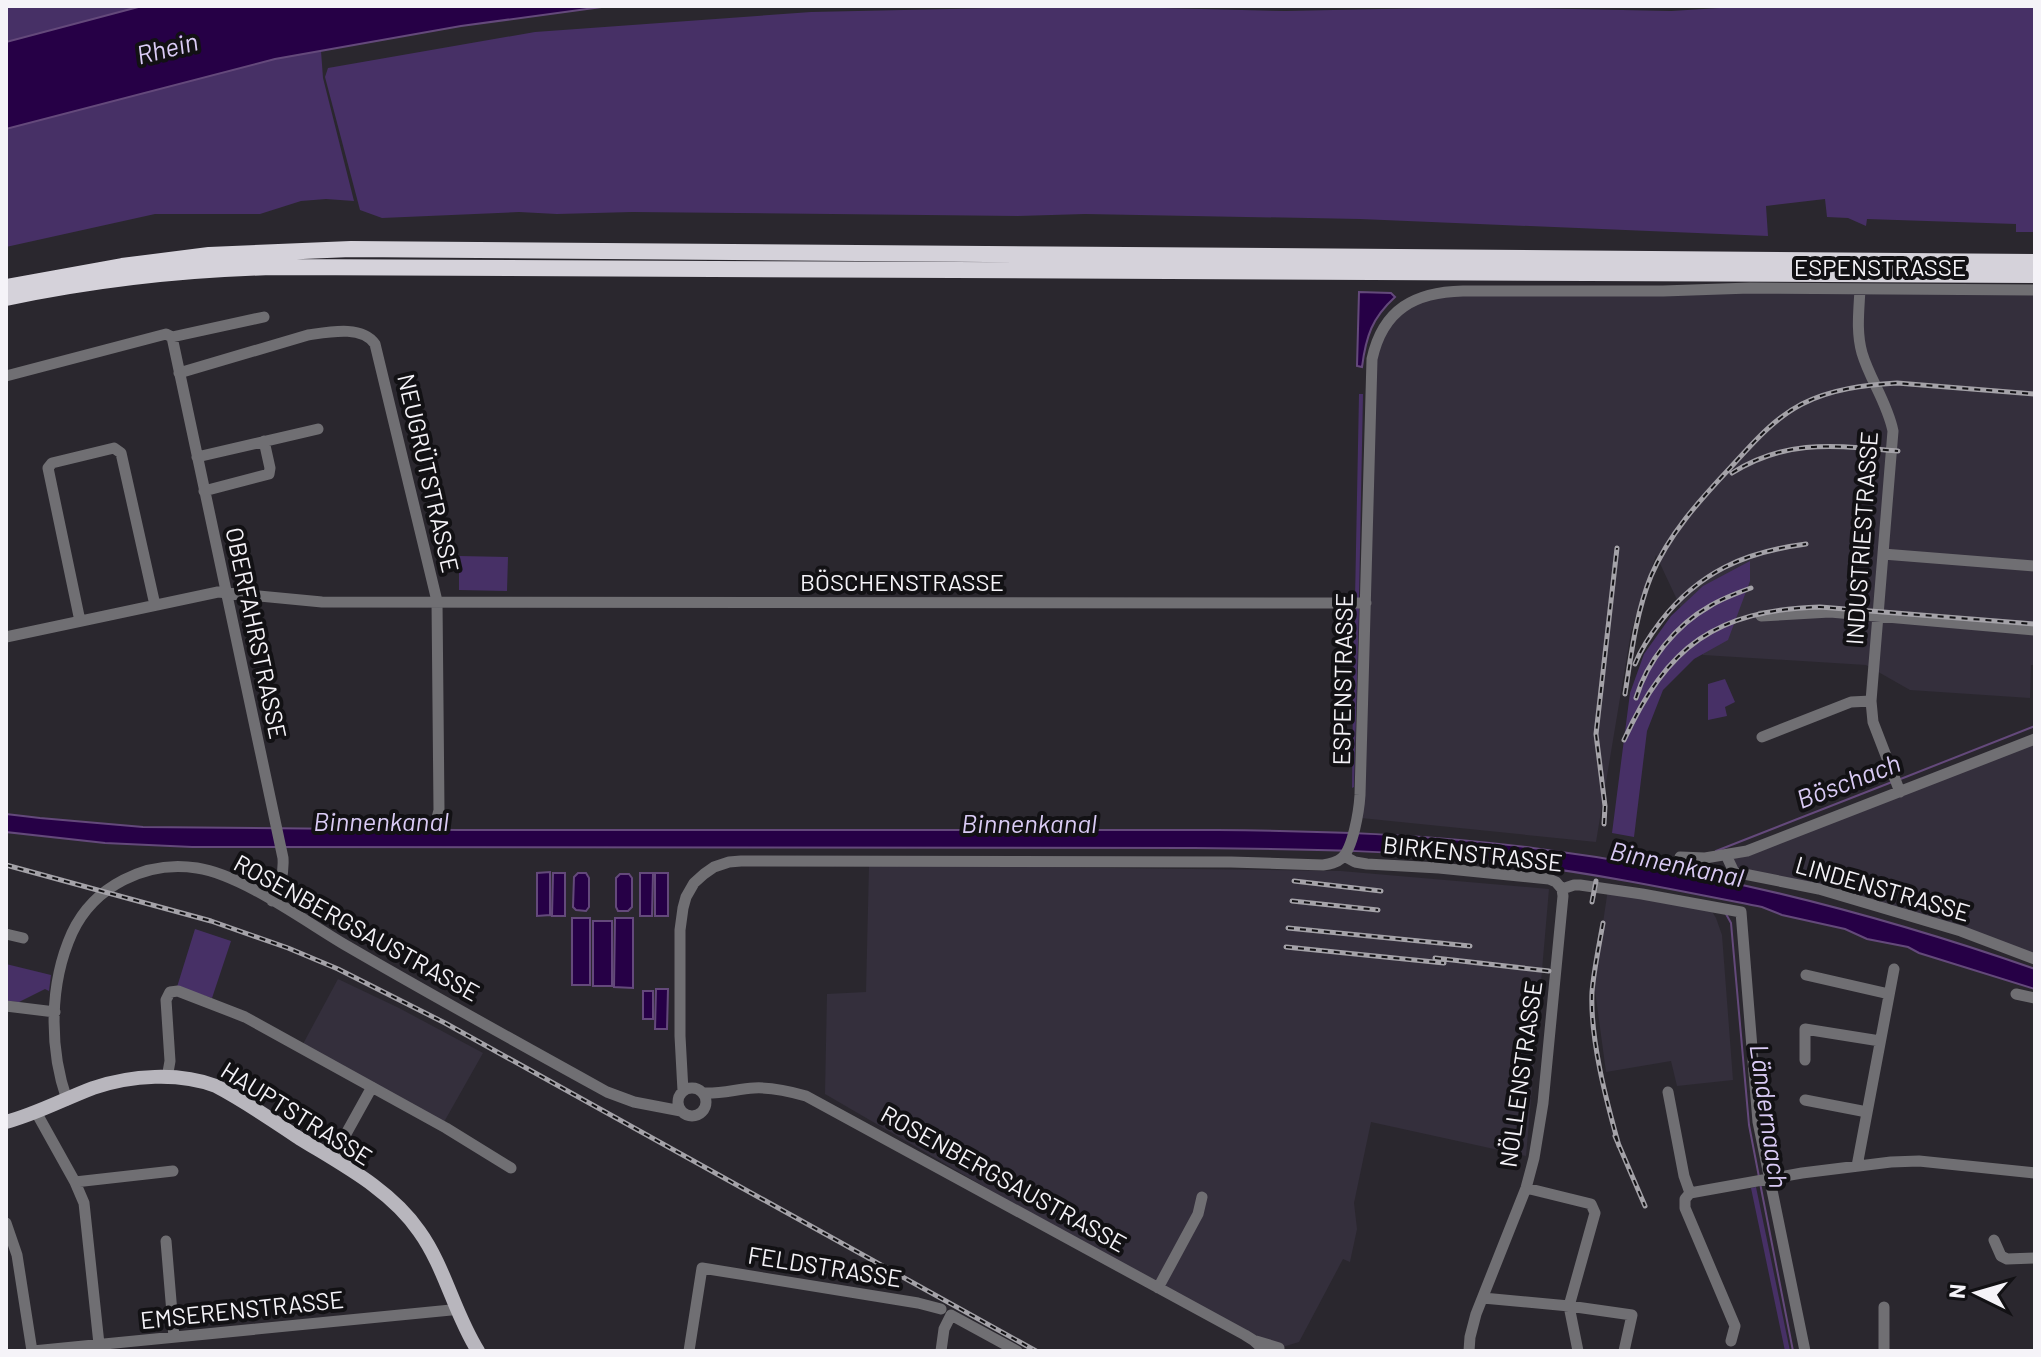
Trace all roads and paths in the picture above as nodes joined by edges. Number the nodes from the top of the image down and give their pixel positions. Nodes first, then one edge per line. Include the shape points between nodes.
1 (2035, 262) edge
2 (2035, 275) edge
3 (6, 287) edge
4 (1860, 289) junction
5 (2035, 290) edge
6 (6, 298) edge
7 (264, 317) dead end
8 (172, 337) junction
9 (179, 373) junction
10 (6, 376) edge
11 (318, 429) dead end
12 (264, 441) junction
13 (197, 457) junction
14 (204, 491) junction
15 (1883, 554) junction
16 (2035, 566) edge
17 (226, 594) junction
18 (437, 601) junction
19 (1366, 603) junction
20 (155, 605) junction
21 (1761, 616) dead end
22 (1878, 617) junction
23 (80, 621) junction
24 (2035, 630) edge
25 (6, 637) edge
26 (1871, 701) junction
27 (1762, 737) dead end
28 (2035, 739) edge
29 (1896, 783) junction
30 (437, 818) dead end
31 (1726, 855) junction
32 (1680, 857) dead end
33 (1346, 860) junction
34 (1562, 889) junction
35 (272, 901) junction
36 (6, 934) edge
37 (23, 938) dead end
38 (2035, 959) edge
39 (1894, 969) dead end
40 (1806, 975) dead end
41 (1889, 994) junction
42 (2016, 994) dead end
43 (2035, 998) edge
44 (6, 1006) edge
45 (55, 1012) junction
46 (1880, 1041) junction
47 (1805, 1060) dead end
48 (681, 1061) junction
49 (167, 1078) junction
50 (372, 1087) junction
51 (1668, 1092) dead end
52 (681, 1094) junction
53 (702, 1096) junction
54 (67, 1100) junction
55 (1805, 1100) dead end
56 (653, 1106) junction
57 (681, 1111) junction
58 (36, 1112) junction
59 (1867, 1112) junction
60 (6, 1122) edge
61 (332, 1159) junction
62 (1857, 1166) junction
63 (511, 1168) dead end
64 (173, 1171) dead end
65 (2035, 1173) edge
66 (1761, 1180) junction
67 (75, 1182) junction
68 (1526, 1188) junction
69 (1690, 1193) junction
70 (1202, 1197) dead end
71 (6, 1223) edge
72 (1994, 1240) dead end
73 (166, 1241) dead end
74 (2035, 1258) edge
75 (1158, 1288) junction
76 (1483, 1298) junction
77 (1569, 1306) junction
78 (1884, 1307) dead end
79 (455, 1308) junction
80 (946, 1312) junction
81 (174, 1337) junction
82 (1253, 1340) junction
83 (1731, 1341) dead end
84 (99, 1344) junction
85 (1011, 1350) edge
86 (1276, 1350) edge
87 (1292, 1350) edge
88 (33, 1351) edge
89 (478, 1351) edge
90 (689, 1351) edge
91 (941, 1351) edge
92 (1265, 1351) edge
93 (1469, 1351) edge
94 (1578, 1351) edge
95 (1624, 1351) edge
96 (1805, 1351) edge
97 (1884, 1351) edge

1 - 3 highway via 364,249 209,255
2 - 6 highway via 277,267 126,277
4 - 5 street, ESPENSTRASSE
4 - 15 street, INDUSTRIESTRASSE via 1859,339 1893,431
4 - 19 street, ESPENSTRASSE via 1443,291 1411,301 1382,329 1372,359
7 - 8 street
8 - 9 street, OBERFAHRSTRASSE
8 - 10 street via 166,334
9 - 13 street, OBERFAHRSTRASSE
9 - 18 street, NEUGRÜTSTRASSE via 308,335 370,336
11 - 12 street
12 - 13 street
12 - 14 street via 269,474
13 - 14 street, OBERFAHRSTRASSE
14 - 17 street, OBERFAHRSTRASSE
15 - 16 street
15 - 22 street, INDUSTRIESTRASSE
17 - 18 street, BÖSCHENSTRASSE via 322,602
17 - 20 street, BÖSCHENSTRASSE
17 - 35 street, OBERFAHRSTRASSE via 283,858
18 - 19 street, BÖSCHENSTRASSE
18 - 30 street, NEUGRÜTSTRASSE
19 - 33 street, ESPENSTRASSE via 1360,795
20 - 23 street, BÖSCHENSTRASSE
20 - 23 street via 121,453 114,448 48,468
21 - 22 street via 1830,612
22 - 24 street
22 - 26 street, INDUSTRIESTRASSE
23 - 25 street, BÖSCHENSTRASSE
26 - 27 street via 1851,702
26 - 29 street, INDUSTRIESTRASSE via 1873,722
28 - 29 street
29 - 31 street via 1747,851
31 - 32 street
31 - 38 street, LINDENSTRASSE via 1734,872 1819,889
33 - 34 street, BIRKENSTRASSE via 1549,879
33 - 48 street via 1323,865 729,862 694,883 683,908
34 - 66 street, BIRKENSTRASSE via 1580,885 1738,911
34 - 68 street, NÖLLENSTRASSE via 1543,1103
35 - 45 street, ROSENBERGSAUSTRASSE via 201,869 163,867 124,879 94,902 74,928
35 - 56 street, ROSENBERGSAUSTRASSE via 607,1092
36 - 37 street
39 - 41 street
40 - 41 street
41 - 46 street
42 - 43 street
44 - 45 street
45 - 54 street, ROSENBERGSAUSTRASSE via 58,1069
46 - 47 street via 1805,1029
46 - 59 street
48 - 52 street
48 - 53 street
49 - 50 street via 170,992 236,1013
49 - 54 main road, HAUPTSTRASSE via 113,1083
49 - 61 main road, HAUPTSTRASSE via 193,1079 225,1090
50 - 61 street
50 - 63 street
51 - 69 street
52 - 53 street via 690,1088
52 - 56 street
52 - 57 street
53 - 57 street via 697,1116
53 - 75 street, ROSENBERGSAUSTRASSE via 771,1088 806,1096
54 - 58 main road, HAUPTSTRASSE
55 - 59 street
56 - 57 street, ROSENBERGSAUSTRASSE
58 - 60 main road, HAUPTSTRASSE
58 - 67 street
59 - 62 street
61 - 79 main road, HAUPTSTRASSE via 402,1209 430,1248
62 - 65 street via 1919,1161
62 - 66 street
64 - 67 street
66 - 69 street
66 - 96 street
67 - 84 street via 84,1203
68 - 76 street, NÖLLENSTRASSE
68 - 77 street via 1591,1204 1595,1213
69 - 83 street via 1685,1208 1735,1326
70 - 75 street
71 - 88 street via 17,1255
72 - 74 street via 2007,1259
73 - 81 street
75 - 82 street, ROSENBERGSAUSTRASSE
76 - 77 street
76 - 93 street, NÖLLENSTRASSE
77 - 94 street
77 - 95 street via 1632,1315
78 - 97 street
79 - 81 street, EMSERENSTRASSE
79 - 89 main road, HAUPTSTRASSE
80 - 85 street, FELDSTRASSE
80 - 90 street, FELDSTRASSE via 702,1268
80 - 91 street
81 - 84 street, EMSERENSTRASSE
82 - 86 street, ROSENBERGSAUSTRASSE
82 - 92 street, ROSENBERGSAUSTRASSE
84 - 88 street, EMSERENSTRASSE
86 - 87 street, ROSENBERGSAUSTRASSE

